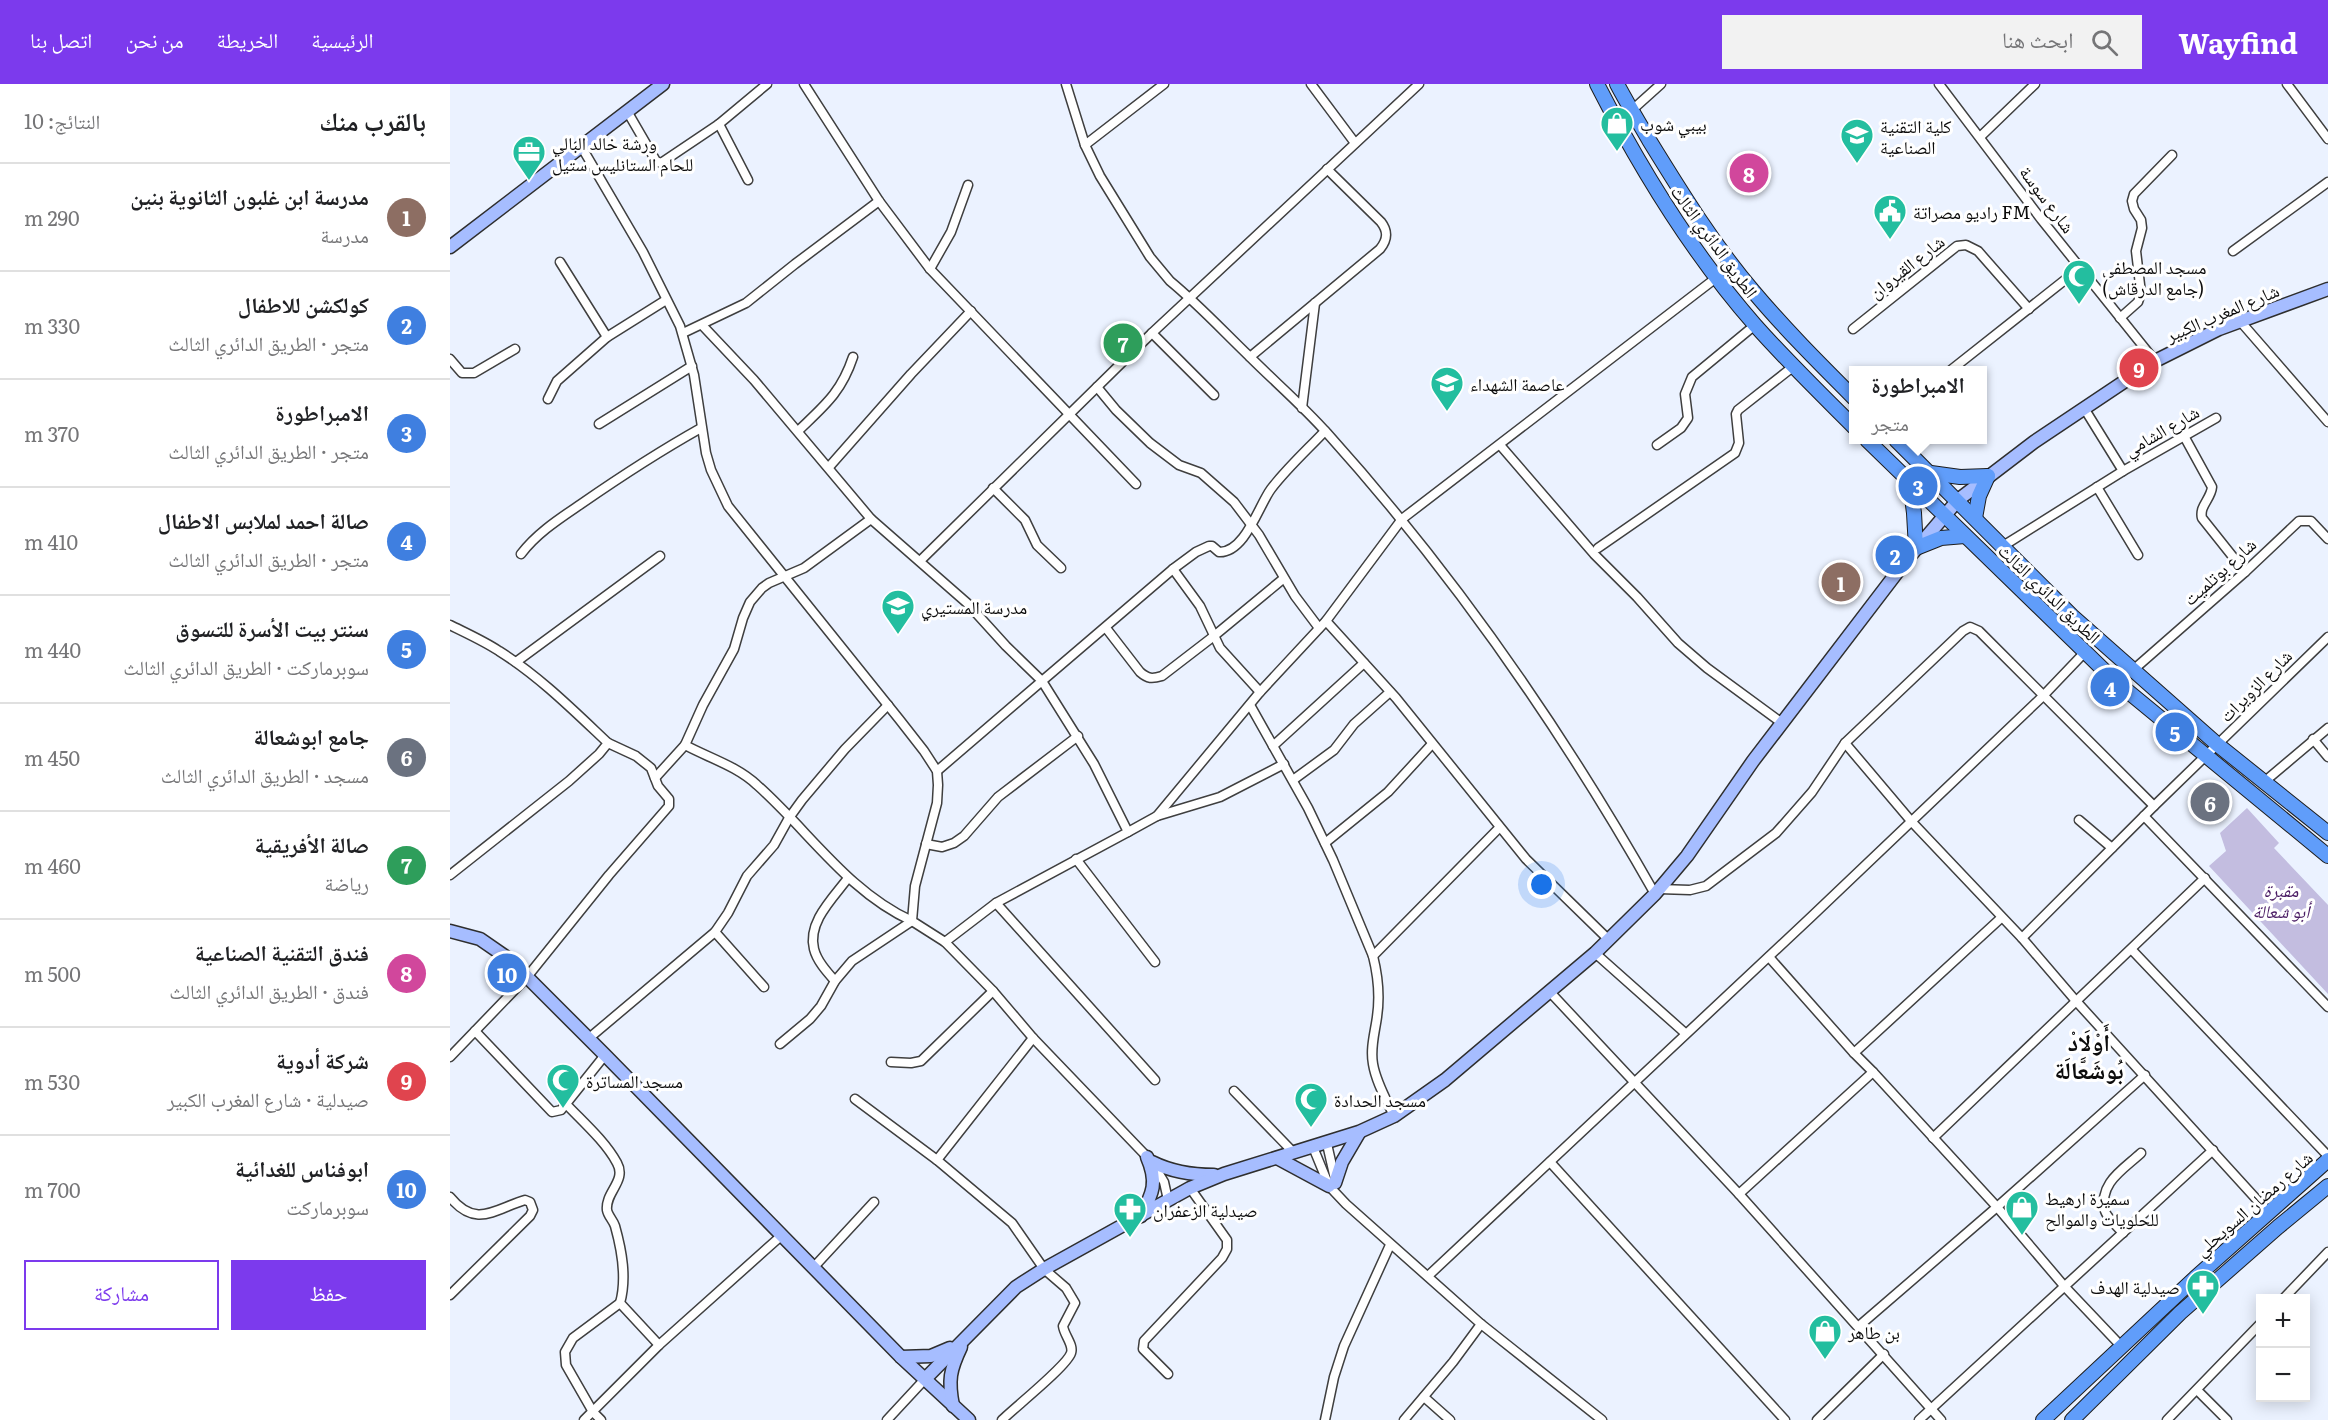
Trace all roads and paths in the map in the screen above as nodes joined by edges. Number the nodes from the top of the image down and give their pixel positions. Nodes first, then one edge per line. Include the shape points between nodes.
1 (663, 84) edge
2 (767, 84) edge
3 (804, 84) edge
4 (1066, 84) edge
5 (1164, 84) edge
6 (1311, 84) edge
7 (1419, 84) edge
8 (1597, 84) edge
9 (1617, 84) edge
10 (1661, 84) edge
11 (1939, 84) edge
12 (2035, 84) edge
13 (2287, 84) edge
14 (627, 111) junction
15 (1631, 111) junction
16 (719, 124) junction
17 (1980, 136) junction
18 (2328, 139) edge
19 (1355, 143) junction
20 (1085, 145) junction
21 (581, 146) junction
22 (2172, 155) dead end
23 (1327, 169) junction
24 (748, 180) dead end
25 (2328, 182) edge
26 (968, 185) dead end
27 (879, 201) junction
28 (450, 247) edge
29 (2233, 251) dead end
30 (560, 262) dead end
31 (2080, 268) junction
32 (930, 269) junction
33 (1716, 278) junction
34 (2328, 289) edge
35 (1190, 298) junction
36 (666, 300) junction
37 (1316, 303) junction
38 (2029, 309) junction
39 (971, 311) junction
40 (2120, 318) junction
41 (2240, 321) junction
42 (702, 325) junction
43 (1755, 325) junction
44 (1853, 329) dead end
45 (683, 333) junction
46 (1152, 333) junction
47 (607, 337) junction
48 (515, 349) dead end
49 (853, 357) dead end
50 (1250, 357) junction
51 (450, 359) edge
52 (2155, 361) junction
53 (692, 366) junction
54 (1794, 366) junction
55 (1956, 366) edge
56 (1097, 387) junction
57 (1849, 393) edge
58 (1214, 395) dead end
59 (548, 399) dead end
60 (1302, 408) junction
61 (2084, 408) junction
62 (1069, 416) junction
63 (2216, 418) dead end
64 (1849, 422) edge
65 (2328, 422) edge
66 (599, 424) dead end
67 (701, 428) junction
68 (798, 431) junction
69 (1325, 431) junction
70 (2184, 436) junction
71 (1871, 444) edge
72 (1900, 444) edge
73 (1500, 445) junction
74 (1657, 445) dead end
75 (829, 467) junction
76 (2123, 471) junction
77 (1931, 473) junction
78 (1988, 476) junction
79 (1910, 482) junction
80 (1136, 484) dead end
81 (2097, 487) junction
82 (993, 488) junction
83 (1958, 500) junction
84 (1944, 516) junction
85 (1976, 518) junction
86 (871, 519) junction
87 (1402, 519) junction
88 (1252, 525) junction
89 (1965, 536) junction
90 (2328, 539) edge
91 (2003, 546) junction
92 (1599, 549) dead end
93 (1916, 549) junction
94 (521, 554) dead end
95 (2138, 555) dead end
96 (660, 556) dead end
97 (920, 561) junction
98 (1062, 568) dead end
99 (1173, 569) junction
100 (2245, 572) junction
101 (786, 577) junction
102 (1283, 579) junction
103 (1326, 621) junction
104 (450, 625) edge
105 (1106, 628) junction
106 (1319, 628) junction
107 (1214, 636) junction
108 (2328, 637) edge
109 (2085, 652) junction
110 (516, 662) junction
111 (1364, 663) junction
112 (2132, 671) junction
113 (1042, 681) junction
114 (1260, 692) junction
115 (1390, 692) junction
116 (2042, 697) junction
117 (888, 705) junction
118 (1250, 705) junction
119 (1782, 723) junction
120 (2328, 728) edge
121 (1077, 736) junction
122 (2313, 739) junction
123 (608, 743) junction
124 (1845, 743) junction
125 (1432, 744) junction
126 (685, 745) junction
127 (2218, 745) junction
128 (1273, 746) junction
129 (2206, 757) junction
130 (2328, 757) edge
131 (1284, 764) junction
132 (937, 771) junction
133 (655, 778) junction
134 (1293, 780) junction
135 (2264, 782) junction
136 (2154, 806) junction
137 (1157, 816) junction
138 (2144, 816) junction
139 (789, 818) junction
140 (2079, 820) dead end
141 (1911, 821) junction
142 (1499, 828) junction
143 (1128, 832) junction
144 (2328, 833) edge
145 (1325, 843) junction
146 (926, 844) junction
147 (2112, 848) junction
148 (2328, 856) edge
149 (1076, 859) junction
150 (450, 875) edge
151 (848, 878) junction
152 (2205, 878) junction
153 (1657, 892) junction
154 (996, 903) junction
155 (2001, 918) junction
156 (912, 921) junction
157 (450, 931) edge
158 (716, 932) junction
159 (2022, 938) junction
160 (1608, 940) junction
161 (945, 942) junction
162 (2132, 950) junction
163 (1595, 953) junction
164 (1373, 956) junction
165 (1769, 957) junction
166 (1155, 962) dead end
167 (527, 977) junction
168 (835, 981) junction
169 (764, 987) dead end
170 (993, 991) junction
171 (1549, 991) junction
172 (2076, 1001) junction
173 (2328, 1007) edge
174 (475, 1031) junction
175 (1685, 1033) junction
176 (1033, 1038) junction
177 (588, 1039) junction
178 (780, 1044) dead end
179 (1854, 1053) junction
180 (451, 1054) edge
181 (605, 1055) junction
182 (891, 1062) dead end
183 (1873, 1072) junction
184 (2145, 1075) junction
185 (1155, 1080) dead end
186 (1633, 1082) junction
187 (1234, 1091) dead end
188 (855, 1099) dead end
189 (566, 1104) junction
190 (1394, 1116) junction
191 (1359, 1132) junction
192 (1933, 1138) junction
193 (1327, 1144) junction
194 (1313, 1147) junction
195 (2213, 1150) junction
196 (1294, 1153) junction
197 (2141, 1154) dead end
198 (1277, 1158) junction
199 (2328, 1158) edge
200 (1149, 1159) junction
201 (937, 1160) junction
202 (1550, 1162) junction
203 (1224, 1174) junction
204 (1332, 1184) junction
205 (2328, 1186) edge
206 (1190, 1188) junction
207 (1739, 1194) junction
208 (450, 1197) edge
209 (1168, 1200) junction
210 (874, 1202) dead end
211 (1997, 1207) junction
212 (2269, 1213) junction
213 (1140, 1217) junction
214 (2123, 1233) junction
215 (781, 1236) junction
216 (1390, 1245) junction
217 (2328, 1252) edge
218 (813, 1268) junction
219 (1044, 1269) junction
220 (1428, 1276) junction
221 (2065, 1287) junction
222 (2289, 1294) edge
223 (450, 1295) edge
224 (620, 1303) junction
225 (1481, 1324) junction
226 (1859, 1326) junction
227 (2256, 1328) edge
228 (963, 1340) junction
229 (659, 1345) junction
230 (2121, 1346) junction
231 (1884, 1354) junction
232 (901, 1357) junction
233 (1168, 1374) dead end
234 (925, 1379) junction
235 (2198, 1391) junction
236 (1424, 1397) junction
237 (953, 1406) junction
238 (1932, 1409) junction
239 (593, 1412) junction
240 (585, 1420) edge
241 (601, 1420) edge
242 (887, 1420) edge
243 (969, 1420) edge
244 (1002, 1420) edge
245 (1325, 1420) edge
246 (1404, 1420) edge
247 (1450, 1420) edge
248 (1602, 1420) edge
249 (1785, 1420) edge
250 (1816, 1420) edge
251 (1919, 1420) edge
252 (1941, 1420) edge
253 (2043, 1420) edge
254 (2072, 1420) edge
255 (2167, 1420) edge
256 (2227, 1420) edge

1 - 14 street
2 - 16 street
3 - 27 street
4 - 20 street
5 - 20 street
6 - 19 street
7 - 19 street
8 - 33 main road, الطريق الدائري الثالث via 1668,211
9 - 15 main road, الطريق الدائري الثالث
10 - 15 street
11 - 17 street, شارع سوسة
12 - 17 street
13 - 18 street
14 - 16 street via 656,161 661,163
14 - 21 street
15 - 57 main road, الطريق الدائري الثالث via 1689,206 1727,259
16 - 24 street
17 - 31 street, شارع سوسة
19 - 23 street
20 - 35 street via 1150,257
21 - 28 street
21 - 36 street via 643,252
22 - 40 street via 2134,194 2132,201 2142,228 2136,251 2142,293
23 - 35 street
23 - 37 street via 1381,222 1386,228 1386,239 1380,249
25 - 29 street
26 - 32 street via 951,232
27 - 32 street
27 - 42 street via 762,292
30 - 47 street
31 - 38 street
31 - 40 street, شارع سوسة
32 - 39 street
33 - 43 main road, الطريق الدائري الثالث
33 - 73 street
34 - 41 street, شارع المغرب الكبير
35 - 46 street
35 - 50 street
36 - 45 street
36 - 47 street
37 - 50 street
37 - 60 street
38 - 44 street, شارع القيروان via 1978,251 1966,244 1958,246
38 - 55 street
39 - 62 street
39 - 75 street
40 - 52 street, شارع سوسة
41 - 52 street, شارع المغرب الكبير
41 - 65 street
42 - 45 street
42 - 68 street
43 - 54 main road, الطريق الدائري الثالث
43 - 74 street via 1692,377 1685,394 1689,418
45 - 53 street
46 - 56 street
46 - 58 street
47 - 59 street via 557,381
48 - 51 street via 474,373 462,373
49 - 68 street via 846,379 834,396
50 - 60 street
52 - 61 street, شارع المغرب الكبير
53 - 66 street
53 - 67 street
54 - 64 main road, الطريق الدائري الثالث
54 - 92 street via 1738,410 1739,443 1735,453
56 - 62 street
56 - 88 street via 1150,443 1179,465 1201,473 1234,502
60 - 69 street
61 - 76 street, شارع الشامي
61 - 78 street, شارع المغرب الكبير
62 - 80 street
62 - 82 street
63 - 70 street, شارع الشامي
67 - 94 street via 655,454 542,531
67 - 101 street via 711,470 728,506
68 - 75 street
69 - 87 street
69 - 88 street via 1271,490
70 - 76 street, شارع الشامي
70 - 100 street via 2212,487 2202,518
71 - 79 main road, الطريق الدائري الثالث
72 - 77 main road, الطريق الدائري الثالث
73 - 87 street
73 - 119 street via 1678,643
75 - 86 street
76 - 81 street, شارع الشامي
77 - 78 main road
77 - 83 main road, الطريق الدائري الثالث
78 - 83 street, شارع المغرب الكبير
78 - 85 main road via 1979,496
79 - 84 main road, الطريق الدائري الثالث
79 - 93 main road
81 - 91 street, شارع الشامي
81 - 95 street
82 - 97 street
82 - 98 street via 1025,520 1036,545
83 - 84 street, شارع المغرب الكبير
83 - 85 main road, الطريق الدائري الثالث
84 - 89 main road, الطريق الدائري الثالث
84 - 93 street, شارع المغرب الكبير
85 - 91 main road, الطريق الدائري الثالث
86 - 97 street
86 - 101 street
87 - 103 street
87 - 153 street via 1570,753
88 - 99 street via 1224,552 1205,547
88 - 102 street
89 - 93 main road via 1941,538
89 - 109 main road, الطريق الدائري الثالث
90 - 100 street, شارع بوتلميت via 2311,521 2299,521
91 - 112 main road, الطريق الدائري الثالث
93 - 119 street, شارع المغرب الكبير
96 - 110 street
97 - 113 street via 967,603
99 - 105 street
99 - 107 street via 1200,606
100 - 112 street, شارع بوتلميت
101 - 117 street
101 - 126 street via 769,583 750,602 734,649
102 - 106 street
102 - 107 street
103 - 106 street
103 - 111 street
104 - 110 street
105 - 107 street via 1140,672 1153,679
105 - 113 street
106 - 114 street
107 - 114 street
108 - 127 street, شارع الزويرات
109 - 116 street
109 - 129 main road, الطريق الدائري الثالث
110 - 123 street
111 - 115 street
111 - 128 street
112 - 127 main road, الطريق الدائري الثالث
113 - 121 street
113 - 132 street
114 - 118 street
115 - 125 street
115 - 134 street via 1354,724 1334,750
116 - 124 street via 1970,627
116 - 136 street
116 - 141 street
117 - 132 street
117 - 139 street via 845,749
118 - 128 street
118 - 137 street
119 - 153 street, شارع المغرب الكبير
120 - 122 street
121 - 143 street
121 - 146 street via 998,797 964,836 942,847
122 - 130 street
122 - 135 street
123 - 133 street via 644,761
123 - 150 street via 568,781
124 - 141 street
124 - 153 street via 1800,807 1741,861 1699,889
125 - 142 street
125 - 145 street via 1388,792
126 - 133 street
126 - 139 street via 744,774
127 - 129 street, شارع الزويرات
127 - 135 main road, الطريق الدائري الثالث
128 - 131 street
129 - 136 street, شارع الزويرات
129 - 148 main road, الطريق الدائري الثالث
131 - 134 street
131 - 137 street via 1220,796
132 - 146 street via 937,803
133 - 167 street via 669,799 669,806
134 - 145 street
135 - 144 main road, الطريق الدائري الثالث
136 - 138 street, شارع الزويرات
137 - 143 street
138 - 147 street, شارع الزويرات
138 - 152 street
139 - 151 street
139 - 158 street via 774,845 747,876
140 - 147 street
141 - 155 street
141 - 165 street
142 - 160 street
142 - 164 street
143 - 149 street
145 - 164 street
146 - 156 street via 915,886
147 - 159 street, شارع الزويرات
149 - 154 street
149 - 166 street
151 - 156 street
151 - 168 street via 814,928 814,950
152 - 162 street
152 - 173 street
153 - 160 street, شارع المغرب الكبير
154 - 161 street
154 - 185 street
155 - 159 street
155 - 179 street
156 - 161 street
156 - 168 street via 852,961
157 - 167 street via 480,939
158 - 169 street
158 - 177 street
159 - 172 street
160 - 163 street, شارع المغرب الكبير
161 - 170 street
162 - 172 street
162 - 199 street
163 - 171 street, شارع المغرب الكبير
163 - 175 street
164 - 190 street via 1379,1002 1372,1064
165 - 175 street
165 - 179 street
167 - 174 street
167 - 177 street
168 - 178 street via 822,1006
170 - 176 street
170 - 182 street via 921,1061
171 - 186 street
171 - 190 street, شارع المغرب الكبير via 1445,1080
172 - 184 street
172 - 192 street
174 - 180 street
174 - 189 street via 552,1112
175 - 186 street
176 - 200 street
176 - 201 street
177 - 181 street
179 - 183 street
181 - 189 street
181 - 215 street
183 - 192 street
183 - 207 street
184 - 195 street
184 - 211 street
186 - 202 street
186 - 207 street
187 - 196 street
188 - 201 street
189 - 224 street via 605,1146 620,1171 607,1212 614,1223 624,1277
190 - 191 street, شارع المغرب الكبير
191 - 193 street, شارع المغرب الكبير
191 - 204 street
192 - 211 street
193 - 194 street, شارع المغرب الكبير
193 - 204 street
194 - 196 street, شارع المغرب الكبير
194 - 204 street
195 - 212 street
195 - 214 street
196 - 198 street, شارع المغرب الكبير
197 - 214 street via 2107,1184 2104,1194 2105,1212
198 - 203 street, شارع المغرب الكبير
198 - 204 street
199 - 212 main road, شارع رمضان السويحلي
200 - 203 street via 1180,1172
200 - 209 street via 1164,1182
200 - 213 street via 1154,1185
201 - 219 street via 1012,1223
202 - 220 street
202 - 249 street
203 - 206 street
204 - 216 street via 1342,1199
205 - 254 main road, شارع رمضان السويحلي via 2180,1313
206 - 209 street
206 - 233 street via 1227,1240 1227,1249 1144,1341 1146,1354
207 - 226 street
208 - 223 street via 468,1212 482,1216 525,1200 531,1202 533,1210
209 - 213 street
210 - 218 street
211 - 221 street
211 - 226 street
212 - 230 main road, شارع رمضان السويحلي
213 - 219 street
214 - 221 street
215 - 218 street
215 - 229 street
216 - 220 street
216 - 245 street via 1344,1346
217 - 222 street
218 - 232 street
219 - 228 street via 1016,1287
219 - 244 street via 1066,1288 1075,1303 1063,1326 1072,1352
220 - 225 street
221 - 230 street
221 - 238 street
224 - 229 street
224 - 239 street via 573,1338 566,1352 566,1365
225 - 236 street
225 - 248 street
226 - 231 street
227 - 235 street
228 - 232 street via 943,1353
228 - 234 street
228 - 237 street via 950,1373
229 - 239 street
230 - 253 main road, شارع رمضان السويحلي
231 - 238 street
231 - 250 street
232 - 234 street
234 - 237 street
234 - 242 street
235 - 255 street
235 - 256 street
236 - 246 street
236 - 247 street
237 - 243 street
238 - 251 street
238 - 252 street
239 - 240 street
239 - 241 street

